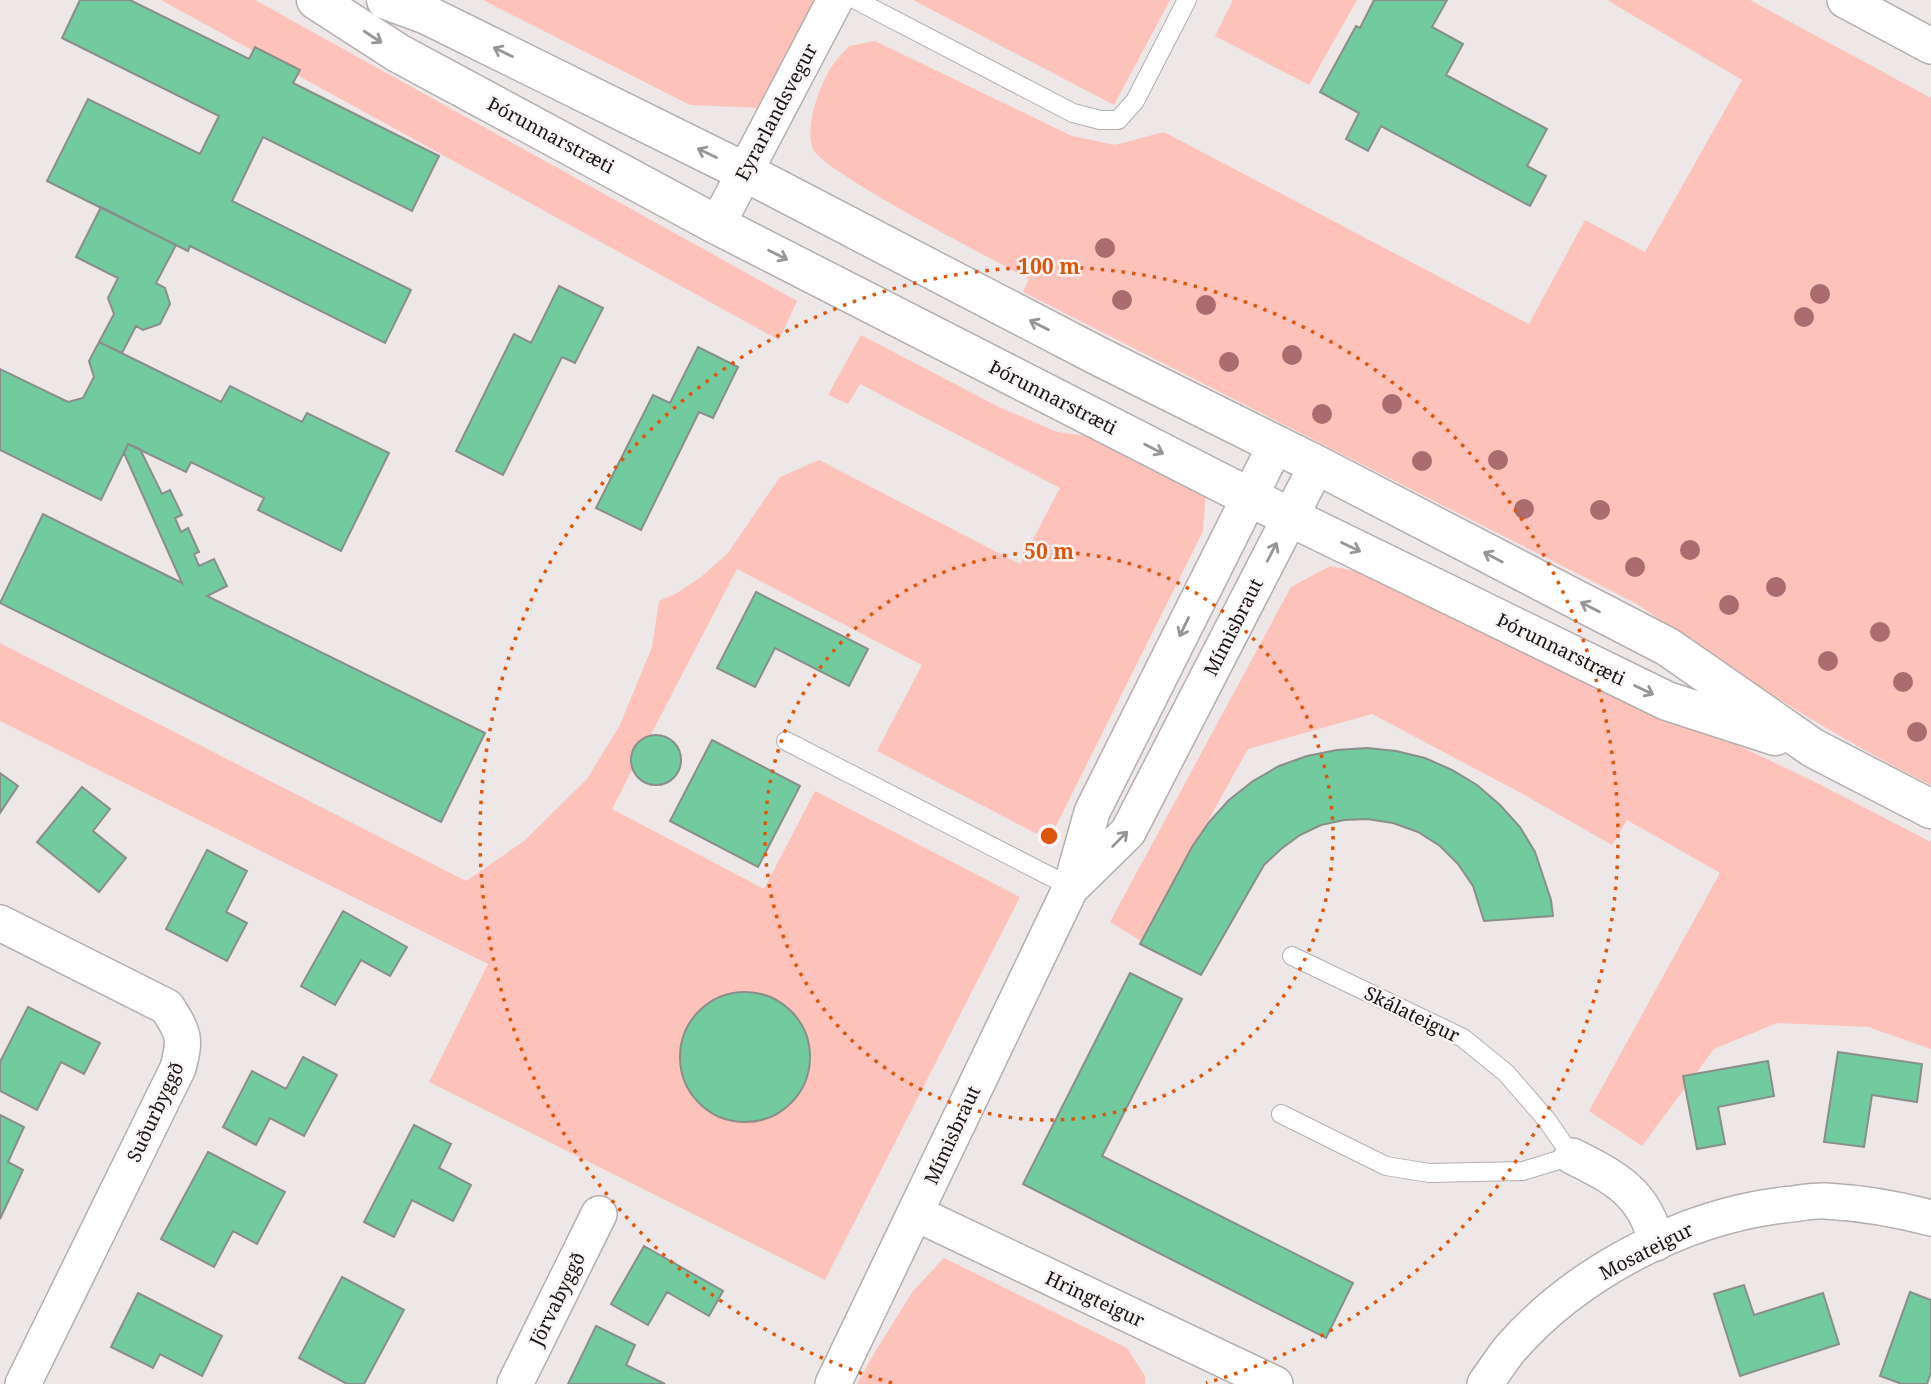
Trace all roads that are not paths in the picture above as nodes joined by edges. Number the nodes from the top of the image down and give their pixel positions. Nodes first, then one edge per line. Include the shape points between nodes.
1 (316, 0) edge
2 (386, 0) edge
3 (835, 0) edge
4 (856, 0) edge
5 (1187, 0) edge
6 (1845, 0) edge
7 (1931, 46) edge
8 (745, 172) junction
9 (717, 225) junction
10 (1276, 444) junction
11 (1317, 465) junction
12 (1249, 498) junction
13 (1290, 517) junction
14 (786, 741) dead end
15 (1813, 748) junction
16 (1931, 809) edge
17 (1071, 887) junction
18 (0, 923) edge
19 (1292, 956) dead end
20 (1280, 1114) dead end
21 (1572, 1156) junction
22 (915, 1213) junction
23 (598, 1214) dead end
24 (1931, 1219) edge
25 (1656, 1243) junction
26 (23, 1384) edge
27 (515, 1384) edge
28 (833, 1384) edge
29 (1275, 1384) edge
30 (1485, 1384) edge

1 -> 9 street, Þórunnarstræti via 398,53
8 -> 2 street, Þórunnarstræti via 427,15
3 - 8 street, Eyrarlandsvegur
4 - 5 lane via 1073,113 1100,120 1118,120 1135,101
6 - 7 street
8 - 9 street, Eyrarlandsvegur
10 -> 8 street, Þórunnarstræti
9 -> 12 street, Þórunnarstræti
10 - 11 street, Þórunnarstræti
10 - 12 street, Mímisbraut
11 - 13 street, Mímisbraut
15 -> 11 street, Þórunnarstræti via 1668,647
12 - 13 street, Þórunnarstræti
12 -> 17 street, Mímisbraut via 1093,812
13 -> 15 street, Þórunnarstræti via 1667,701
17 -> 13 street, Mímisbraut via 1128,832
14 - 17 lane
15 - 16 street, Þórunnarstræti
17 - 22 street, Mímisbraut
18 - 26 street, Suðurbyggð via 167,1007 183,1032 178,1068
19 - 21 lane, Skálateigur via 1463,1038 1506,1073
20 - 21 lane via 1386,1166 1429,1173 1523,1171
21 - 25 street, Skálateigur via 1614,1177 1637,1200 1652,1223
22 - 28 street, Mímisbraut
22 - 29 street, Hringteigur
23 - 27 street, Jörvabyggð
24 - 25 street, Mosateigur via 1900,1210 1823,1201 1755,1209 1692,1225
25 - 30 street, Mosateigur via 1607,1268 1560,1301 1510,1349

